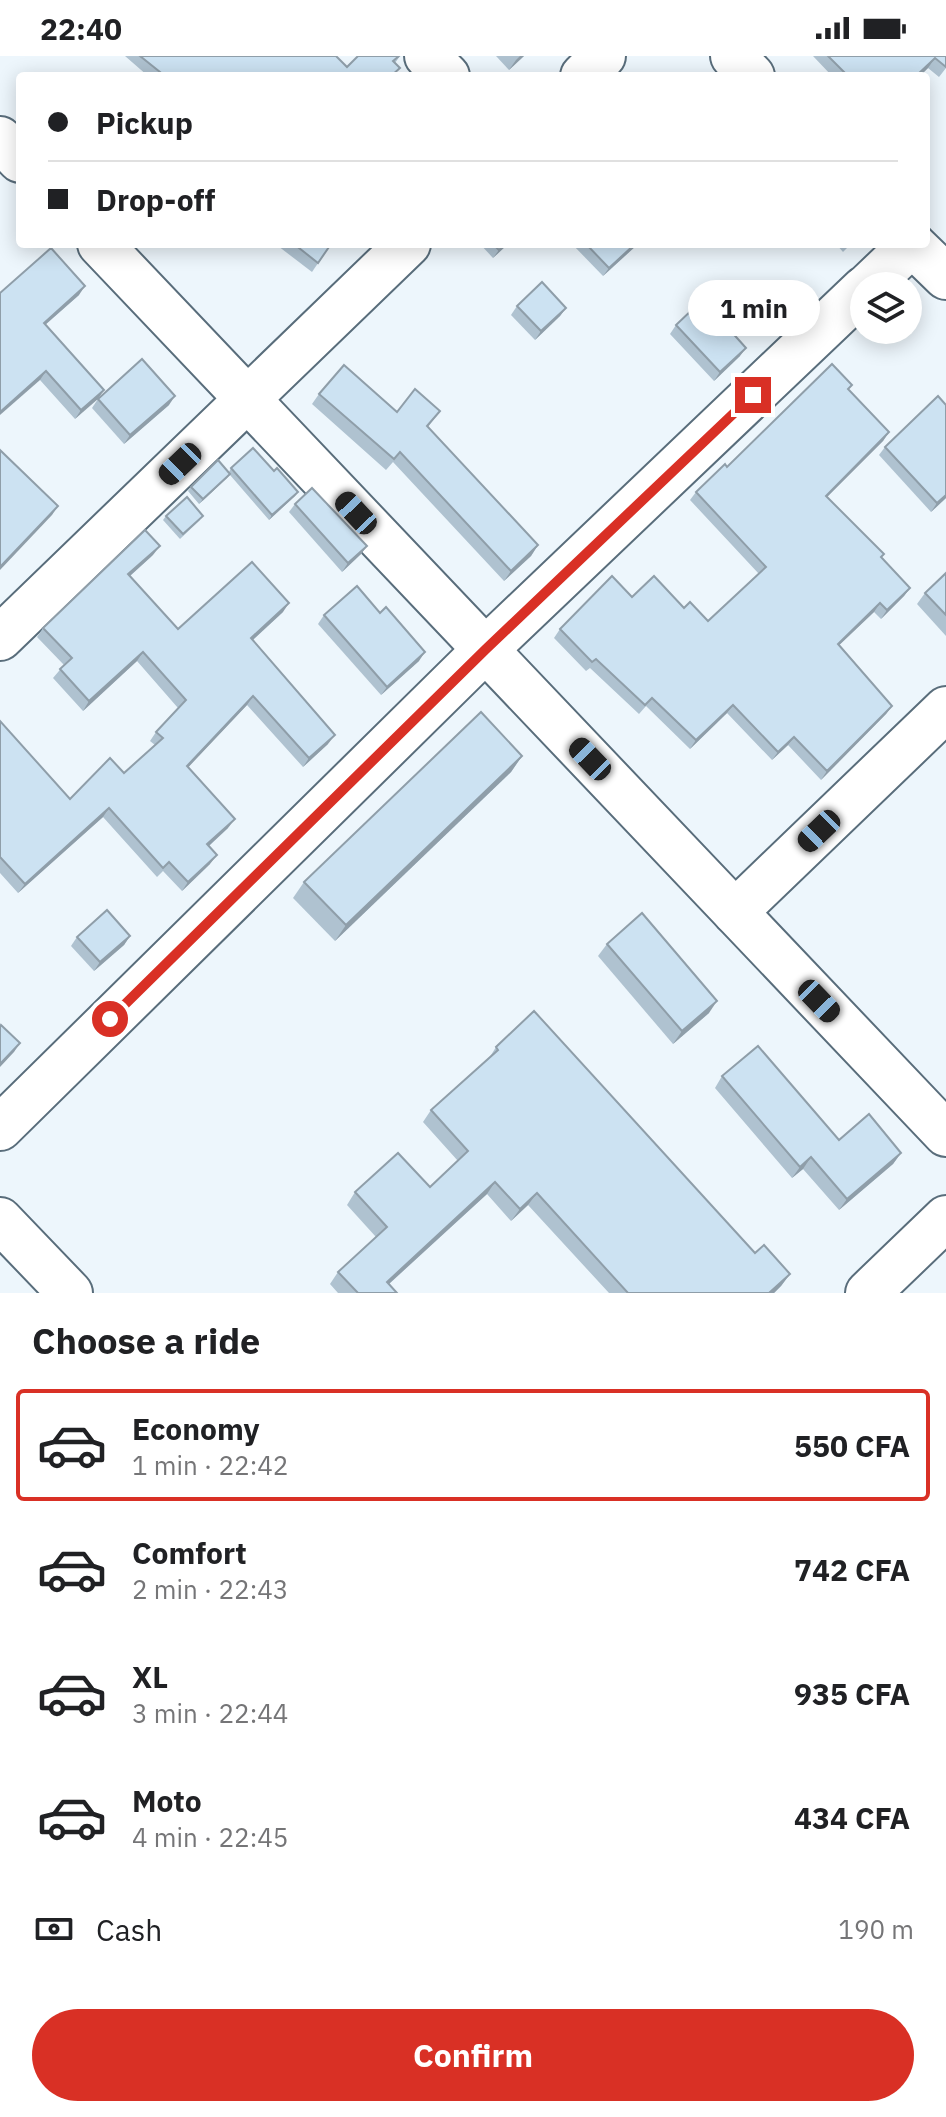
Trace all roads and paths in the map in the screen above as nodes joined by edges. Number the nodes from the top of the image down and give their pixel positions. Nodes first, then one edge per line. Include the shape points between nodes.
1 (427, 56) edge
2 (603, 56) edge
3 (733, 56) edge
4 (443, 72) edge
5 (587, 72) edge
6 (748, 72) edge
7 (104, 248) edge
8 (404, 248) edge
9 (908, 248) edge
10 (916, 248) edge
11 (883, 272) edge
12 (946, 277) edge
13 (850, 303) edge
14 (247, 399) junction
15 (0, 638) edge
16 (486, 649) junction
17 (946, 709) edge
18 (735, 912) junction
19 (0, 1128) edge
20 (946, 1134) edge
21 (946, 1218) edge
22 (0, 1220) edge
23 (70, 1293) edge
24 (868, 1293) edge

1 - 4 street
2 - 5 street
3 - 6 street
7 - 14 street
8 - 14 street
9 - 11 street
10 - 12 street
13 - 16 street
14 - 15 street
14 - 16 street
16 - 18 street
16 - 19 street
17 - 18 street
18 - 20 street
21 - 24 street
22 - 23 street

